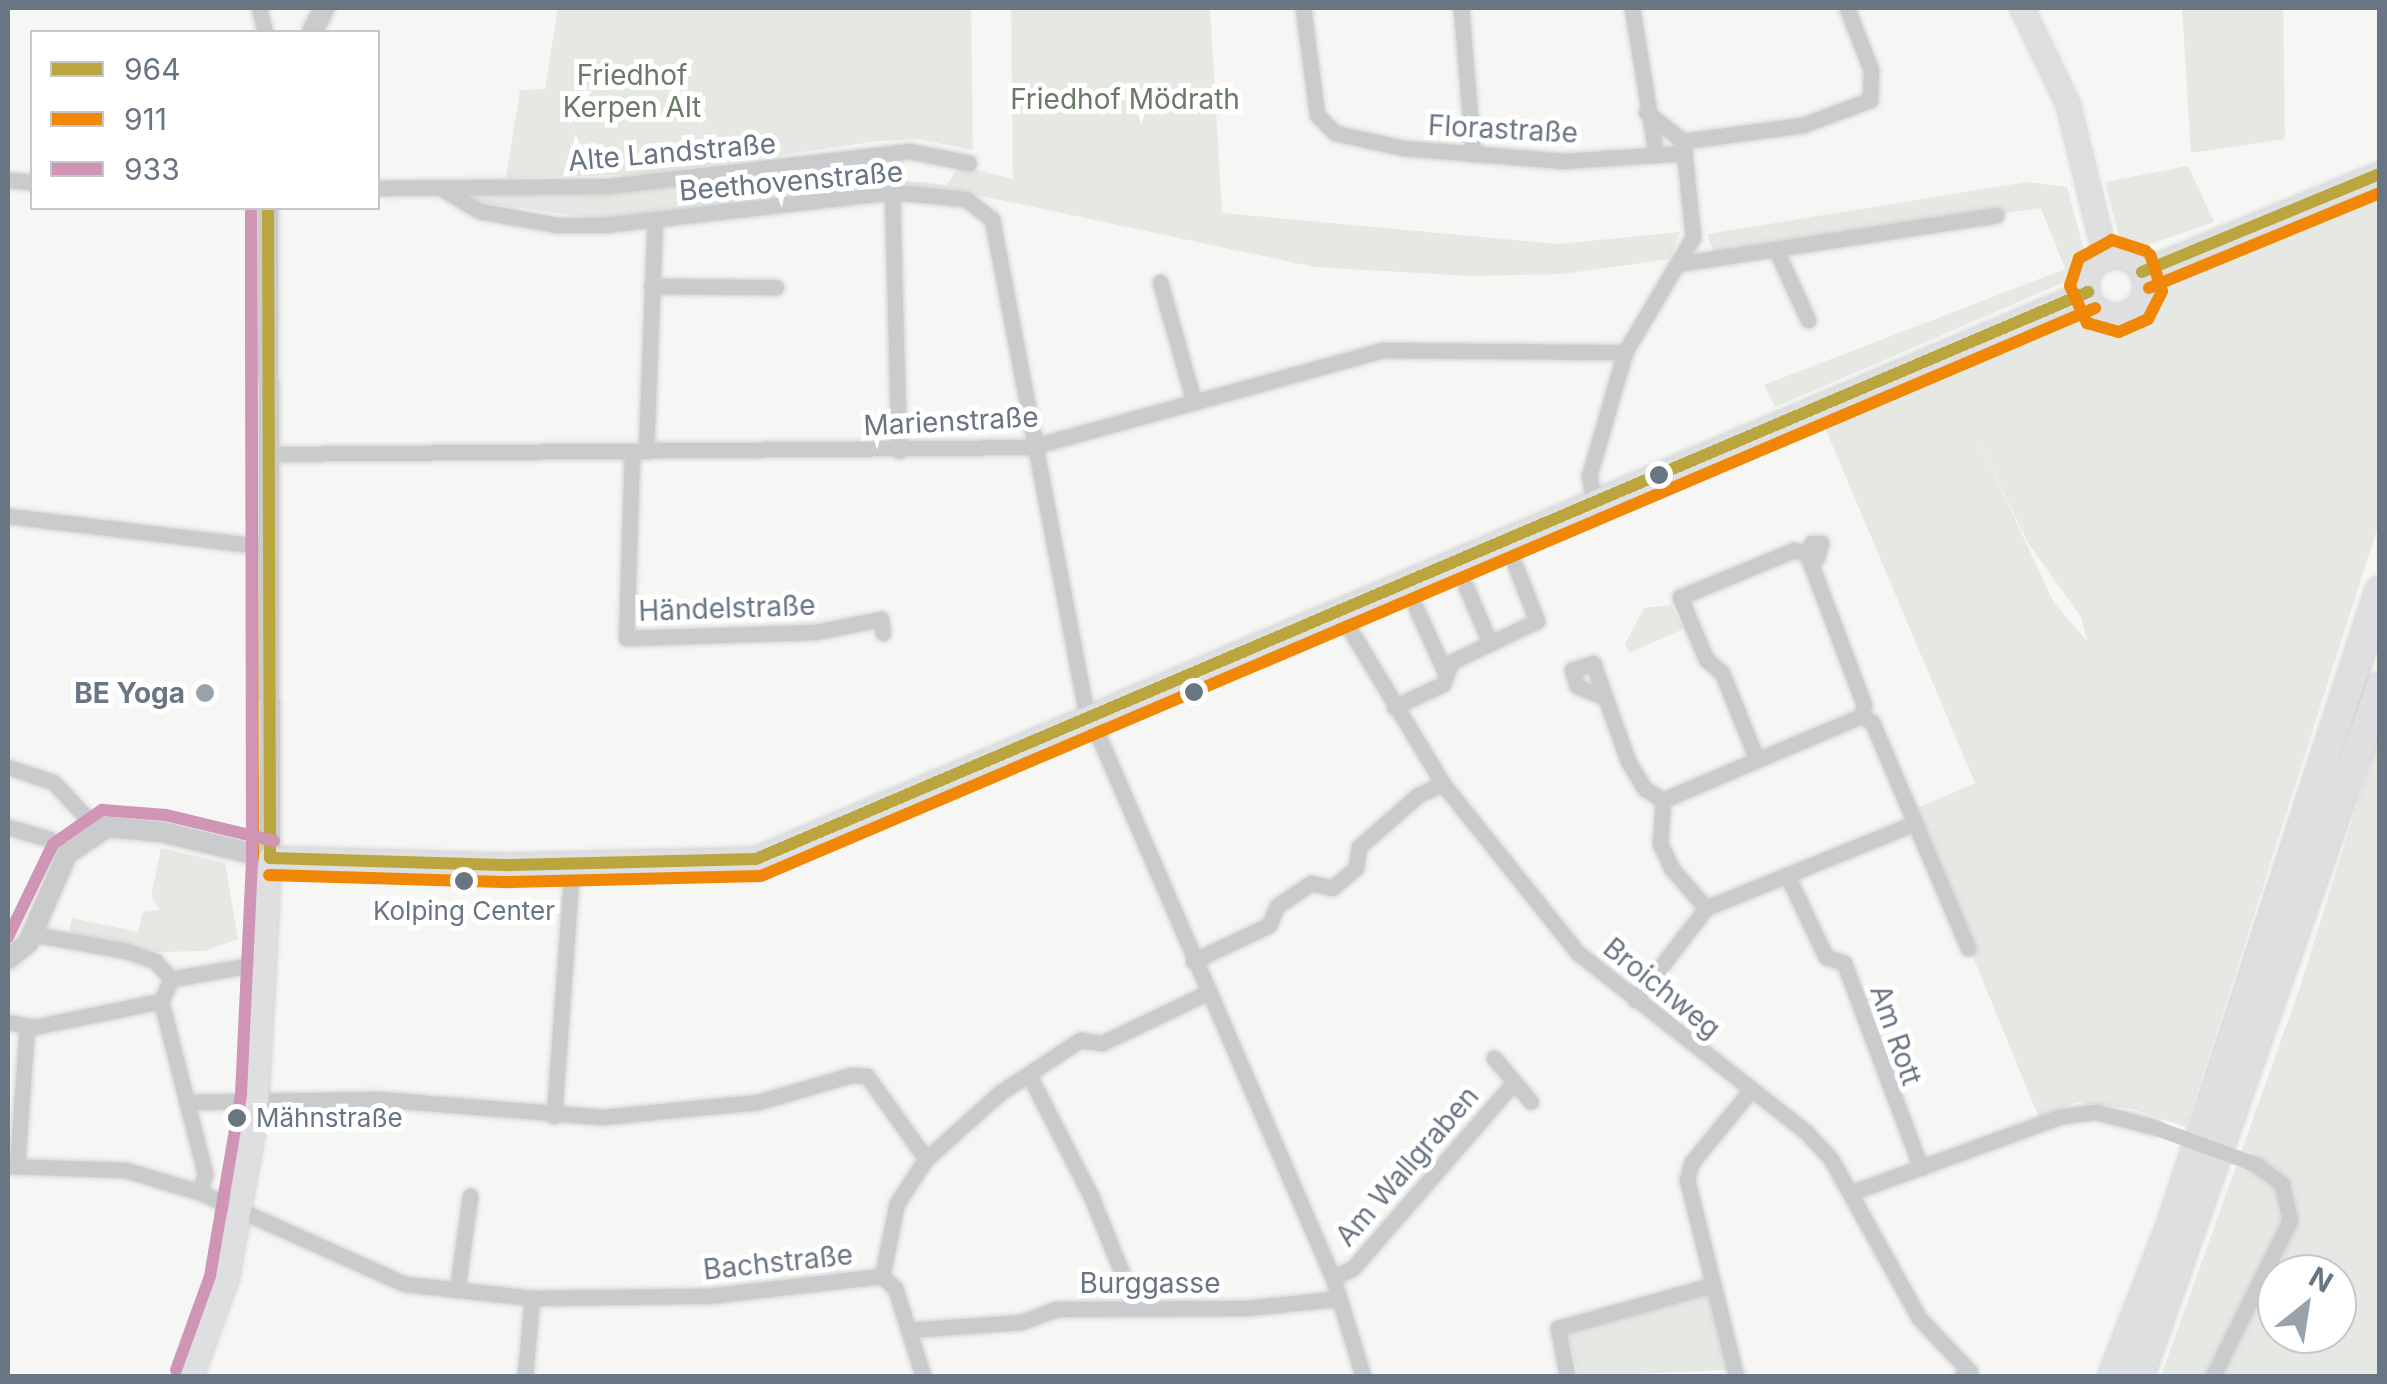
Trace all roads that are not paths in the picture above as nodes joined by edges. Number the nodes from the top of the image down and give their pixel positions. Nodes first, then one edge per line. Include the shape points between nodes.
1 (1303, 8) edge
2 (1461, 8) edge
3 (1632, 8) edge
4 (1847, 8) edge
5 (2022, 8) edge
6 (1646, 112) junction
7 (1684, 147) junction
8 (1473, 155) junction
9 (1656, 155) junction
10 (970, 162) dead end
11 (2380, 174) edge
12 (380, 188) edge
13 (444, 190) junction
14 (892, 192) junction
15 (268, 210) edge
16 (1996, 214) dead end
17 (655, 220) junction
18 (1776, 250) junction
19 (2106, 259) junction
20 (1677, 264) junction
21 (2142, 272) junction
22 (1160, 282) dead end
23 (650, 286) junction
24 (776, 287) dead end
25 (2088, 292) junction
26 (1808, 320) dead end
27 (1626, 352) junction
28 (1194, 400) junction
29 (1031, 447) junction
30 (639, 450) junction
31 (899, 451) junction
32 (267, 454) junction
33 (1595, 506) junction
34 (8, 516) edge
35 (268, 547) junction
36 (1516, 565) dead end
37 (1466, 587) dead end
38 (2380, 590) edge
39 (1416, 608) dead end
40 (1340, 613) junction
41 (883, 633) dead end
42 (1490, 644) junction
43 (1446, 674) junction
44 (2380, 687) edge
45 (1604, 697) dead end
46 (1394, 706) junction
47 (1861, 716) junction
48 (1092, 718) junction
49 (1756, 760) junction
50 (8, 767) edge
51 (1443, 784) junction
52 (1663, 800) junction
53 (1915, 823) junction
54 (108, 826) junction
55 (8, 827) edge
56 (67, 854) junction
57 (270, 858) junction
58 (572, 865) junction
59 (1787, 875) junction
60 (1706, 908) junction
61 (33, 934) junction
62 (1968, 948) dead end
63 (8, 959) edge
64 (1193, 960) junction
65 (262, 963) junction
66 (171, 979) junction
67 (1208, 993) junction
68 (1635, 1000) junction
69 (161, 1001) junction
70 (8, 1022) edge
71 (27, 1026) junction
72 (1494, 1058) dead end
73 (1029, 1075) junction
74 (1514, 1082) junction
75 (1750, 1090) junction
76 (258, 1096) junction
77 (186, 1102) junction
78 (1531, 1102) dead end
79 (554, 1116) junction
80 (926, 1160) junction
81 (12, 1165) edge
82 (1921, 1168) junction
83 (199, 1192) junction
84 (1850, 1192) junction
85 (470, 1196) dead end
86 (240, 1208) junction
87 (882, 1276) junction
88 (1334, 1278) junction
89 (1712, 1285) junction
90 (457, 1290) junction
91 (532, 1298) junction
92 (1335, 1298) junction
93 (1136, 1308) junction
94 (908, 1330) junction
95 (192, 1376) edge
96 (525, 1376) edge
97 (922, 1376) edge
98 (1363, 1376) edge
99 (1563, 1376) edge
100 (1736, 1376) edge
101 (1962, 1376) edge
102 (2113, 1376) edge
103 (2138, 1376) edge
104 (2213, 1376) edge

1 - 8 street, Florastraße via 1322,124 1402,148
2 - 8 street
3 - 6 street
4 - 7 street, Florastraße via 1871,70 1870,100 1803,125
5 - 19 main road via 2068,104
6 - 7 street
6 - 9 street
7 - 9 street, Florastraße
7 - 20 street via 1693,236
8 - 9 street, Florastraße via 1564,161
10 - 13 street, Alte Landstraße via 910,151 659,182
11 - 21 main road
12 - 13 street, Alte Landstraße
13 - 17 street, Beethovenstraße via 480,211 556,225
14 - 17 street, Beethovenstraße
14 - 29 street, Beethovenstraße via 966,200 992,219
14 - 31 street
15 - 32 street
16 - 18 street
17 - 23 street
18 - 20 street
18 - 26 street
19 - 21 main road via 2130,260
19 - 25 main road via 2089,276
20 - 27 street
21 - 25 main road via 2145,292 2126,313 2107,314
22 - 28 street
23 - 24 street
23 - 30 street
25 - 33 main road
27 - 28 street, Marienstraße via 1383,350
27 - 33 street via 1589,476
28 - 29 street, Marienstraße
29 - 31 street, Marienstraße
29 - 48 street, Beethovenstraße
30 - 31 street, Marienstraße
30 - 32 street, Marienstraße
30 - 41 street, Händelstraße via 626,638 815,632 881,620
32 - 35 street
33 - 40 main road
34 - 35 street
35 - 57 street
36 - 42 street via 1537,621
37 - 42 street
38 - 102 highway via 2173,1220
39 - 43 street
40 - 46 street, Broichweg
40 - 48 main road
42 - 43 street via 1451,662
43 - 46 street via 1442,684
44 - 103 highway
45 - 52 street via 1644,789
46 - 51 street, Broichweg
47 - 49 street
47 - 49 street via 1864,705 1807,554 1794,550 1696,590 1680,597 1706,660 1722,673
47 - 53 street via 1872,722
48 - 58 main road via 756,860
48 - 64 street, Beethovenstraße
49 - 52 street
50 - 54 street via 53,782 85,816
51 - 64 street via 1418,795 1359,848 1356,868 1332,888 1311,883 1277,906 1268,925
51 - 68 street, Broichweg via 1578,953
52 - 60 street via 1660,842 1672,869
53 - 59 street
53 - 62 street
54 - 56 street
54 - 57 street
55 - 56 street via 50,839
56 - 61 street
57 - 58 main road
57 - 65 main road
58 - 79 street
59 - 60 street
59 - 82 street, Am Rott via 1826,957 1844,964
60 - 68 street
61 - 63 street
61 - 66 street via 140,956
64 - 67 street, Beethovenstraße
65 - 66 street
65 - 76 main road
66 - 69 street
67 - 73 street, Bachstraße via 1102,1043 1080,1040 1034,1064
67 - 88 street, Beethovenstraße
68 - 75 street, Broichweg
69 - 71 street
69 - 77 street
70 - 71 street
71 - 81 street
72 - 74 street, Am Wallgraben
73 - 80 street, Bachstraße
73 - 93 street via 1091,1196
74 - 78 street, Am Wallgraben
74 - 88 street, Am Wallgraben via 1353,1268
75 - 84 street, Broichweg via 1806,1132
75 - 89 street via 1692,1162 1687,1178
76 - 77 street
76 - 79 street
76 - 86 main road
77 - 83 street via 205,1174
79 - 80 street via 758,1102 867,1076
80 - 87 street, Bachstraße via 897,1203
81 - 83 street, Bachstraße via 126,1170
82 - 84 street
82 - 104 street, bridge via 2062,1116 2096,1112 2255,1164 2282,1184 2290,1220
83 - 86 street, Bachstraße
84 - 101 street, Broichweg via 1919,1318 1970,1372
85 - 90 street
86 - 90 street, Bachstraße via 356,1266 405,1284
86 - 95 main road via 227,1280
87 - 91 street, Bachstraße via 706,1296
87 - 94 street via 895,1288
88 - 92 street
89 - 99 street via 1558,1328
89 - 100 street
90 - 91 street, Bachstraße
91 - 96 street
92 - 93 street, Burggasse via 1246,1308
92 - 98 street
93 - 94 street, Burggasse via 1056,1309 1021,1322
94 - 97 street

